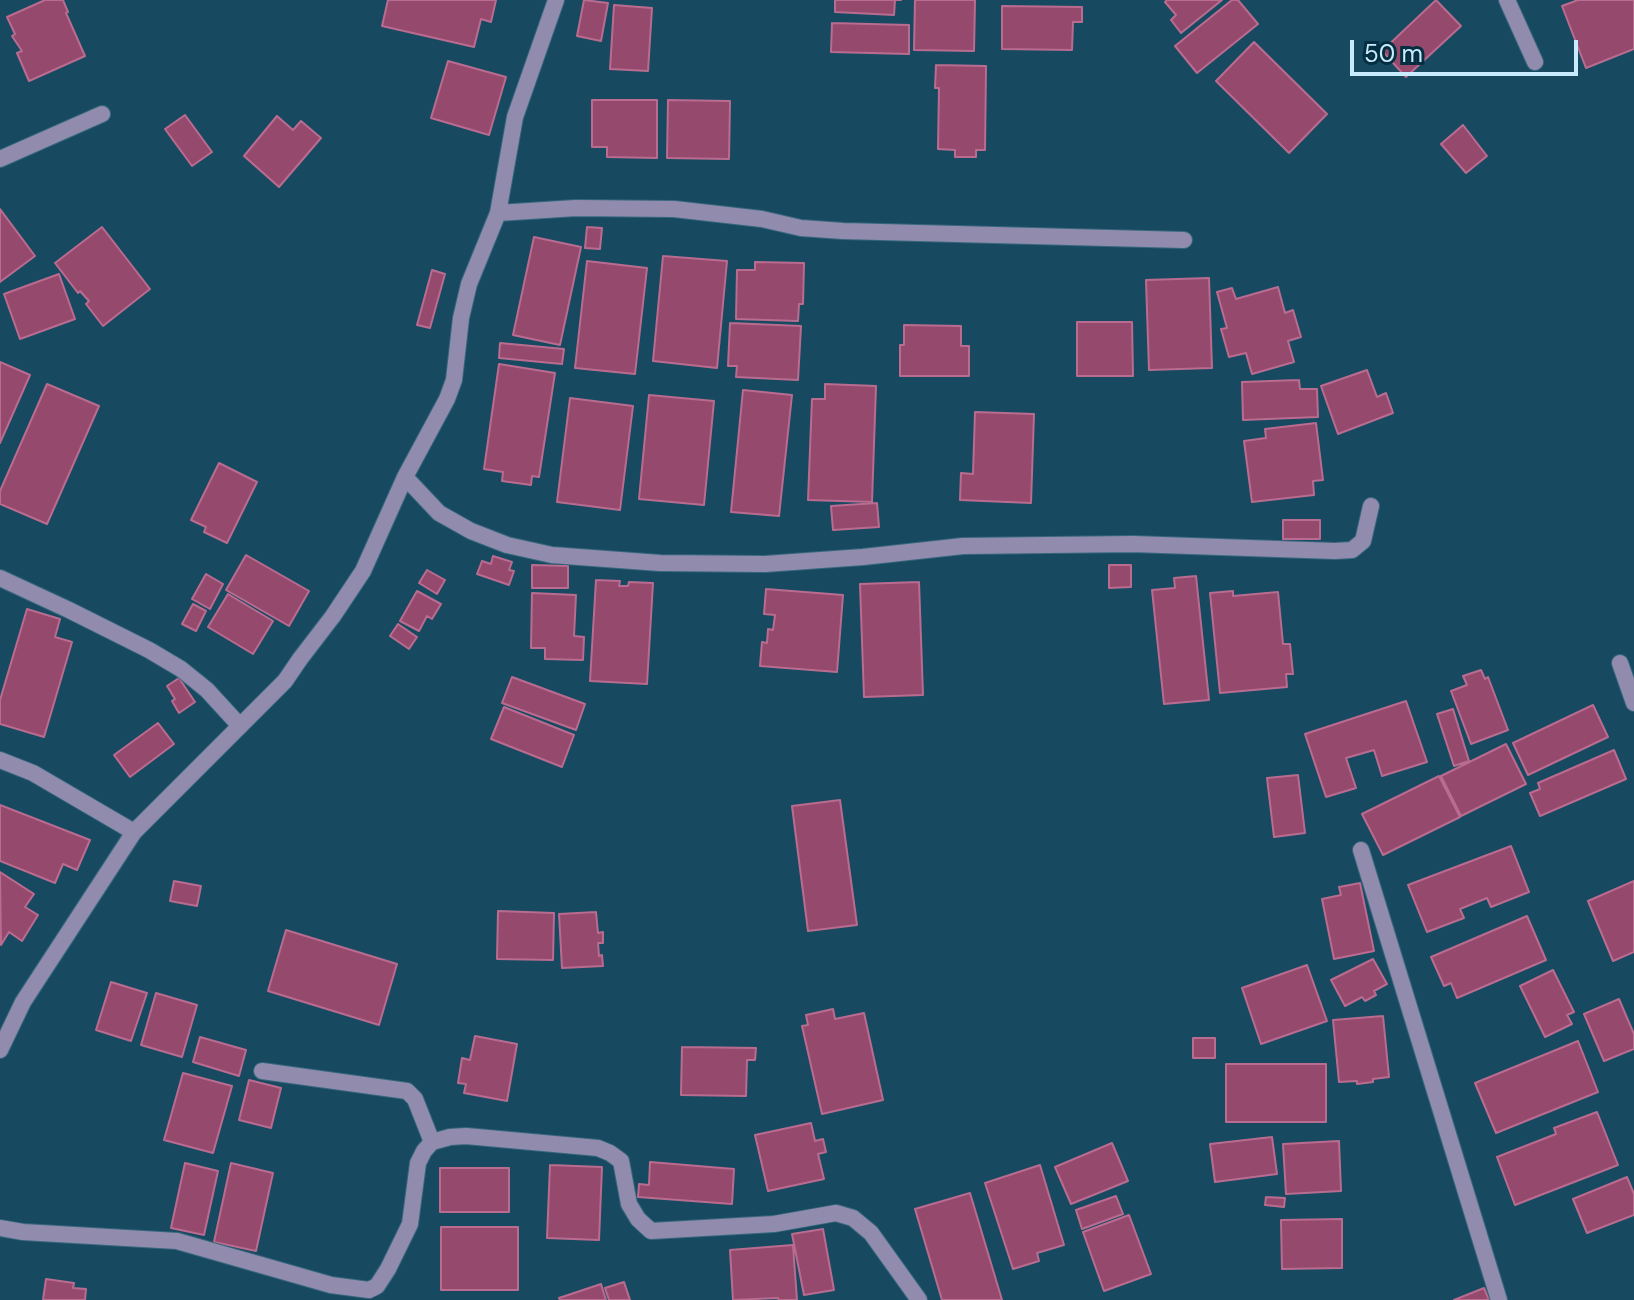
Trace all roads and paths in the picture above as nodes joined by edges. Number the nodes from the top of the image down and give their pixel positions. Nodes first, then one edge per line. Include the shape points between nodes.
1 (556, 0) edge
2 (1507, 0) edge
3 (1535, 62) dead end
4 (102, 114) dead end
5 (0, 159) edge
6 (498, 213) junction
7 (1184, 240) dead end
8 (405, 477) junction
9 (1371, 506) dead end
10 (0, 578) edge
11 (1620, 663) dead end
12 (1634, 703) edge
13 (240, 726) junction
14 (0, 760) edge
15 (134, 832) junction
16 (1361, 850) dead end
17 (0, 1050) edge
18 (262, 1071) dead end
19 (432, 1142) junction
20 (0, 1228) edge
21 (919, 1300) edge
22 (1499, 1300) edge

1 - 6 street via 515,117
2 - 3 street
4 - 5 street
6 - 7 street via 674,209 843,231
6 - 8 street via 469,284 454,380
8 - 9 street via 439,513 507,545 552,555 660,563 765,564 963,546 1352,550 1363,541
8 - 13 street via 363,571 285,681
10 - 13 street via 181,669
11 - 12 street
13 - 15 street
14 - 15 street via 33,773
15 - 17 street via 23,1002
16 - 22 street
18 - 19 street via 407,1091
19 - 20 street via 418,1163 410,1224 388,1269 369,1290 331,1285 177,1241
19 - 21 street via 466,1136 598,1148 621,1161 629,1204 651,1231 774,1224 836,1213 853,1218 871,1233

